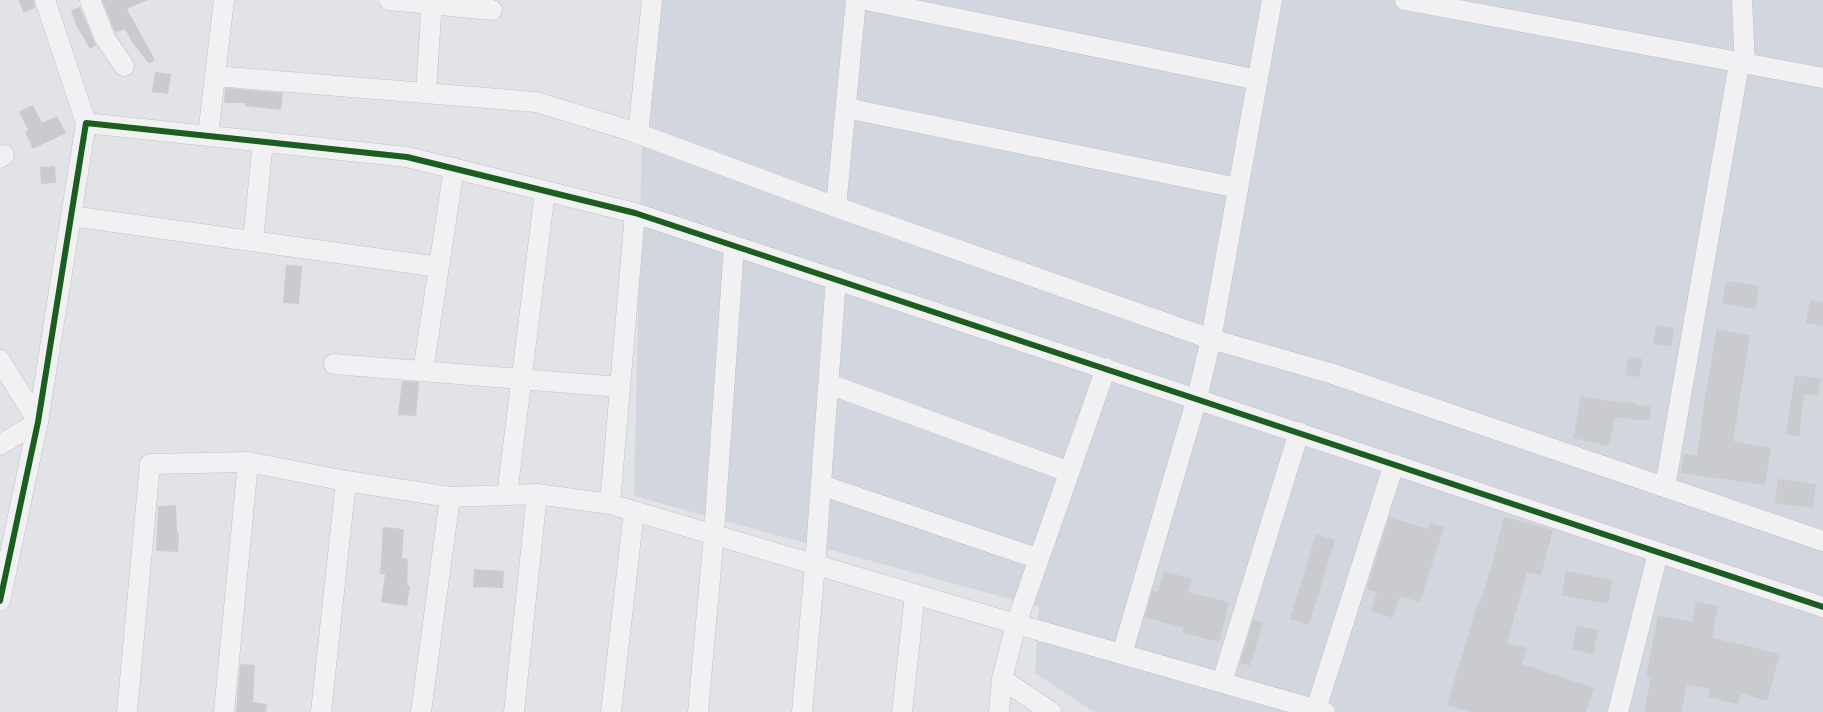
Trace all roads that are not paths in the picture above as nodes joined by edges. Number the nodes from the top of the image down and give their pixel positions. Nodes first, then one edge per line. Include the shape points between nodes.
1 (45, 0) edge
2 (90, 0) edge
3 (224, 0) edge
4 (389, 0) edge
5 (652, 0) edge
6 (856, 0) edge
7 (866, 0) edge
8 (1272, 0) edge
9 (1405, 0) edge
10 (1742, 0) edge
11 (432, 2) edge
12 (492, 10) dead end
13 (1742, 64) junction
14 (124, 66) dead end
15 (215, 76) junction
16 (1823, 78) edge
17 (1258, 80) junction
18 (426, 93) junction
19 (846, 108) junction
20 (86, 123) junction
21 (638, 134) junction
22 (208, 135) junction
23 (263, 141) junction
24 (454, 168) junction
25 (1238, 188) junction
26 (545, 191) junction
27 (836, 207) junction
28 (635, 213) junction
29 (71, 216) junction
30 (253, 242) junction
31 (734, 246) junction
32 (439, 267) junction
33 (836, 280) junction
34 (1211, 339) junction
35 (0, 360) edge
36 (334, 364) dead end
37 (1106, 368) junction
38 (423, 371) junction
39 (522, 380) junction
40 (829, 384) junction
41 (620, 387) junction
42 (1197, 398) junction
43 (38, 422) junction
44 (1299, 432) junction
45 (0, 445) edge
46 (248, 462) junction
47 (1394, 464) junction
48 (1070, 472) junction
49 (346, 481) junction
50 (821, 485) junction
51 (1665, 487) junction
52 (537, 494) junction
53 (508, 495) junction
54 (450, 497) junction
55 (610, 504) junction
56 (634, 511) junction
57 (714, 534) junction
58 (1823, 541) edge
59 (1658, 553) junction
60 (1039, 559) junction
61 (815, 565) junction
62 (915, 594) junction
63 (0, 601) edge
64 (1823, 607) edge
65 (1016, 624) junction
66 (1122, 654) junction
67 (1002, 679) junction
68 (1222, 682) junction
69 (1320, 711) edge
70 (127, 712) edge
71 (224, 712) edge
72 (321, 712) edge
73 (421, 712) edge
74 (514, 712) edge
75 (611, 712) edge
76 (698, 712) edge
77 (802, 712) edge
78 (902, 712) edge
79 (999, 712) edge
80 (1051, 712) edge
81 (1618, 712) edge

1 - 20 street
2 - 14 street via 105,38
3 - 15 street
4 - 11 street
5 - 21 street
6 - 19 street
7 - 17 street
8 - 17 street
9 - 13 street
10 - 13 street
11 - 12 street
11 - 18 street
13 - 16 street
13 - 51 street
15 - 18 street
15 - 22 street
17 - 25 street
18 - 21 street via 536,102
19 - 25 street
19 - 27 street
20 - 22 street
20 - 29 street
21 - 27 street
22 - 23 street
23 - 24 street via 407,157
23 - 30 street
24 - 26 street
24 - 32 street
25 - 34 street
26 - 28 street
26 - 39 street
27 - 34 street
28 - 31 street
28 - 41 street
29 - 30 street
29 - 43 street
30 - 32 street
31 - 33 street
31 - 57 street
32 - 38 street
33 - 37 street
33 - 40 street
34 - 42 street
34 - 51 street via 1330,373
35 - 43 street
36 - 38 street
37 - 42 street
37 - 48 street
38 - 39 street
39 - 41 street
39 - 53 street
40 - 48 street
40 - 50 street
41 - 55 street
42 - 44 street
42 - 66 street
43 - 45 street
43 - 63 street
44 - 47 street
44 - 68 street
46 - 49 street
46 - 70 street via 150,464
46 - 71 street
47 - 59 street
47 - 69 street
48 - 60 street
49 - 54 street
49 - 72 street
50 - 60 street
50 - 61 street
51 - 58 street
52 - 53 street
52 - 55 street
52 - 74 street
53 - 54 street
54 - 73 street
55 - 56 street
56 - 57 street
56 - 75 street
57 - 61 street
57 - 76 street
59 - 64 street
59 - 81 street
60 - 65 street
61 - 62 street
61 - 77 street
62 - 65 street
62 - 78 street
65 - 66 street
65 - 67 street
66 - 68 street
67 - 79 street
67 - 80 street
68 - 69 street

